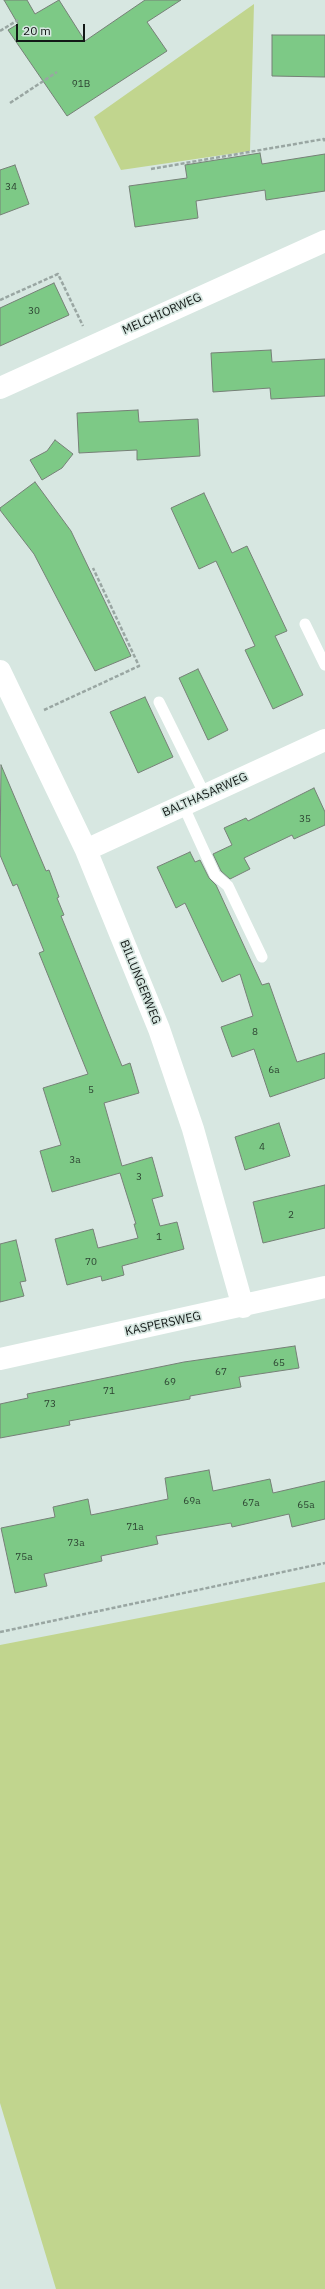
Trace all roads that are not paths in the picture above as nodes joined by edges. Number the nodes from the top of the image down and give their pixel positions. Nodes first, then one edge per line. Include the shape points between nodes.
1 (325, 241) edge
2 (0, 388) edge
3 (305, 624) dead end
4 (325, 666) edge
5 (0, 671) edge
6 (159, 702) dead end
7 (325, 740) edge
8 (205, 795) junction
9 (182, 805) junction
10 (86, 850) junction
11 (262, 957) dead end
12 (325, 1288) edge
13 (243, 1307) junction
14 (0, 1359) edge

1 - 2 street, MELCHIORWEG
3 - 4 lane
5 - 10 street, BILLUNGERWEG
6 - 8 lane
7 - 8 street, BALTHASARWEG
8 - 9 street, BALTHASARWEG
9 - 10 street, BALTHASARWEG
9 - 11 lane via 214,875 228,886
10 - 13 street, BILLUNGERWEG via 159,1029 191,1122
12 - 13 street, KASPERSWEG
13 - 14 street, KASPERSWEG

